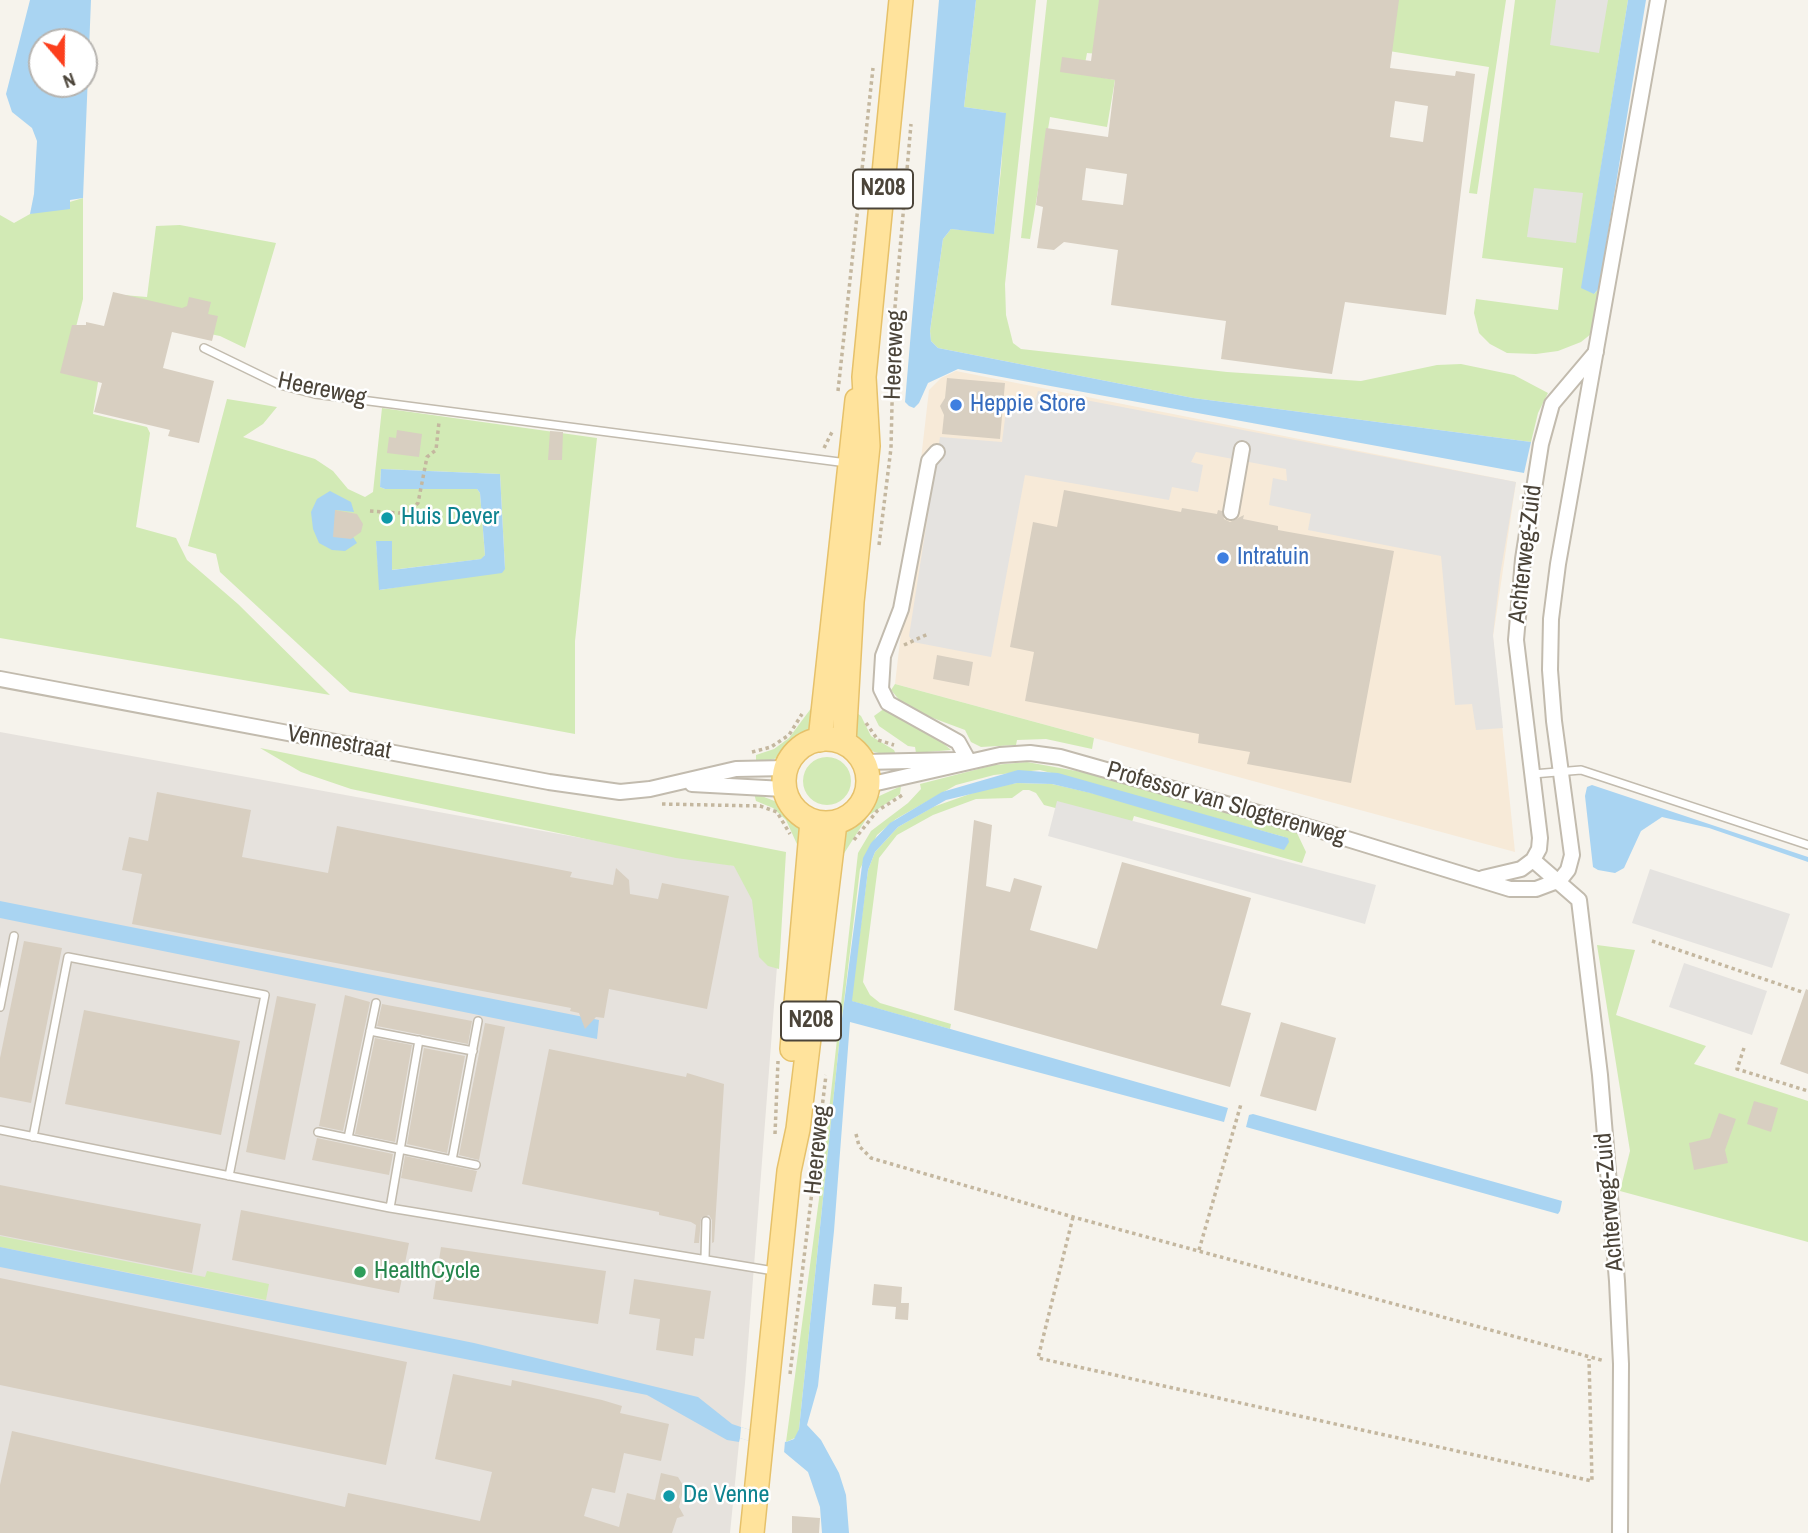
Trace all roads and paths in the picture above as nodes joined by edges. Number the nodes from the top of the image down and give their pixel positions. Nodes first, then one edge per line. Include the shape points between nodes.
1 (901, 0) edge
2 (1658, 0) edge
3 (874, 60) dead end
4 (912, 111) dead end
5 (204, 348) dead end
6 (1597, 351) junction
7 (837, 400) dead end
8 (440, 410) junction
9 (834, 428) dead end
10 (1242, 450) dead end
11 (937, 452) dead end
12 (822, 458) junction
13 (857, 464) junction
14 (370, 511) dead end
15 (1231, 512) dead end
16 (878, 551) dead end
17 (0, 680) edge
18 (803, 713) dead end
19 (865, 715) dead end
20 (820, 740) junction
21 (844, 743) junction
22 (740, 754) dead end
23 (905, 760) junction
24 (968, 760) junction
25 (864, 762) junction
26 (1559, 771) junction
27 (1533, 774) junction
28 (907, 778) junction
29 (785, 779) junction
30 (678, 783) junction
31 (869, 785) junction
32 (697, 803) dead end
33 (811, 821) junction
34 (835, 823) junction
35 (794, 845) dead end
36 (1808, 845) edge
37 (850, 848) dead end
38 (1533, 860) junction
39 (1481, 878) junction
40 (1559, 880) junction
41 (14, 936) dead end
42 (1653, 941) dead end
43 (1802, 992) dead end
44 (376, 1003) dead end
45 (0, 1007) edge
46 (478, 1021) dead end
47 (370, 1031) junction
48 (419, 1040) junction
49 (1744, 1048) dead end
50 (472, 1051) junction
51 (827, 1068) dead end
52 (1808, 1091) edge
53 (1241, 1104) dead end
54 (0, 1130) edge
55 (318, 1132) dead end
56 (856, 1134) dead end
57 (33, 1136) junction
58 (348, 1138) junction
59 (400, 1149) junction
60 (452, 1160) junction
61 (476, 1165) dead end
62 (789, 1171) junction
63 (229, 1176) junction
64 (390, 1208) junction
65 (1073, 1217) junction
66 (706, 1221) dead end
67 (1199, 1251) junction
68 (705, 1258) junction
69 (778, 1272) junction
70 (789, 1382) dead end
71 (752, 1533) edge
72 (1620, 1533) edge

1 - 13 main road, Heereweg / N208 via 864,377 853,410
2 - 6 street, Achterweg-Zuid
3 - 7 path, Heereweg
4 - 16 path, Heereweg via 894,318 891,448
5 - 8 lane, Heereweg via 280,385
6 - 26 street, Achterweg-Zuid via 1551,619 1550,670
6 - 27 street, Achterweg-Zuid via 1552,404 1532,489 1516,640
8 - 12 lane, Heereweg
8 - 14 path via 436,450 423,471 418,503 410,511
9 - 12 path
10 - 15 street
11 - 24 street via 929,461 901,609 883,656 881,689 888,702 958,742
12 - 13 lane, Heereweg
13 - 20 main road, Heereweg / N208
13 - 21 main road, Heereweg / N208
17 - 30 street, Vennestraat via 560,783 620,792
18 - 22 path via 789,735 771,747
19 - 23 path via 878,740 892,744
20 - 21 main road
20 - 29 main road via 803,746
21 - 25 main road
23 - 24 street, Professor van Slogterenweg
23 - 25 street, Professor van Slogterenweg
24 - 28 street, Professor van Slogterenweg
24 - 39 street, Professor van Slogterenweg via 1030,753 1060,757
25 - 31 main road
26 - 27 lane
26 - 36 lane via 1581,770
26 - 40 street, Achterweg-Zuid via 1572,855
27 - 38 street, Achterweg-Zuid via 1540,838
28 - 31 street, Professor van Slogterenweg
28 - 37 path via 902,796 866,822
29 - 30 street, Vennestraat
29 - 30 street, Vennestraat via 736,769
29 - 33 main road via 794,808
31 - 34 main road via 858,810
32 - 35 path via 751,804 777,812
33 - 34 main road
33 - 62 main road, Heereweg / N208 via 785,1128
34 - 62 main road, Heereweg / N208
38 - 39 street, Professor van Slogterenweg via 1508,874
38 - 40 street, Achterweg-Zuid
39 - 40 street, Professor van Slogterenweg via 1524,890 1548,887
40 - 72 street, Achterweg-Zuid via 1580,900 1600,1076 1621,1364
41 - 45 lane
42 - 43 path
44 - 47 lane
46 - 50 lane
47 - 48 lane
47 - 58 lane
48 - 50 lane
48 - 59 lane
49 - 52 path via 1737,1069
50 - 60 lane
51 - 70 path, Heereweg
53 - 67 path
54 - 57 lane
55 - 58 lane
56 - 65 path via 859,1146 871,1158
57 - 63 lane
57 - 63 lane via 68,957 265,995
58 - 59 lane
59 - 60 lane
59 - 64 lane
60 - 61 lane
62 - 69 main road, Heereweg / N208
63 - 64 lane
64 - 68 lane
65 - 67 path
65 - 67 path via 1038,1358 1592,1481 1589,1359
66 - 68 lane
68 - 69 lane
69 - 71 main road, Heereweg / N208

